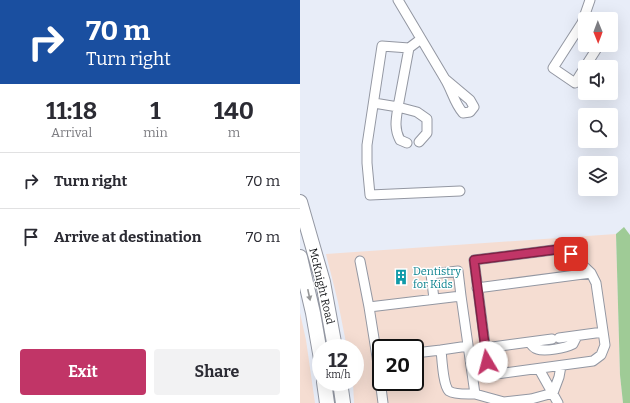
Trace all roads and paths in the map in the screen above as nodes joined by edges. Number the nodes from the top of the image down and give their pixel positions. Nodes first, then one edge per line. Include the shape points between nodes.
1 (398, 0) edge
2 (590, 0) edge
3 (587, 12) edge
4 (578, 29) edge
5 (421, 39) junction
6 (409, 48) junction
7 (578, 77) edge
8 (445, 79) dead end
9 (374, 103) junction
10 (398, 107) junction
11 (420, 142) dead end
12 (407, 143) dead end
13 (460, 191) dead end
14 (300, 202) edge
15 (300, 257) edge
16 (360, 261) dead end
17 (591, 273) junction
18 (477, 288) junction
19 (461, 296) junction
20 (434, 299) junction
21 (369, 306) junction
22 (603, 332) junction
23 (577, 336) junction
24 (318, 339) edge
25 (333, 339) edge
26 (376, 339) edge
27 (530, 342) junction
28 (468, 346) junction
29 (485, 348) junction
30 (441, 350) junction
31 (424, 351) edge
32 (561, 366) junction
33 (538, 369) junction
34 (325, 391) edge
35 (341, 391) edge
36 (382, 391) edge
37 (553, 393) junction
38 (475, 394) junction
39 (327, 403) edge
40 (343, 403) edge
41 (383, 403) edge
42 (558, 403) edge

1 - 5 lane
2 - 3 lane
4 - 7 lane via 553,68 574,83
5 - 6 lane
5 - 8 lane
6 - 9 lane via 382,46
6 - 10 lane
9 - 10 lane
9 - 13 lane via 367,145 370,195
10 - 11 lane via 417,112 427,119 427,133
10 - 12 lane via 396,132 400,140
14 - 25 highway, McKnight Road via 322,282
15 -> 24 highway, McKnight Road
16 - 21 lane
17 - 18 lane
17 - 18 lane via 571,254 561,249 474,260
17 - 22 lane via 596,283
18 - 29 lane
19 - 20 lane
19 - 20 lane via 458,271 431,274
19 - 28 lane
20 - 21 lane
21 - 26 lane
22 - 23 lane
22 - 32 lane via 605,345 601,355 593,361
23 - 27 lane
23 - 27 lane via 573,344 567,347 538,350
27 - 29 lane
28 - 30 lane
28 - 38 lane
29 - 33 lane via 489,376
30 - 31 lane
30 - 38 lane via 445,384 449,391
32 - 33 lane
32 - 37 lane
33 - 37 lane
34 - 39 highway
35 - 40 highway
36 - 41 lane
37 - 38 lane via 504,402
37 - 42 lane

